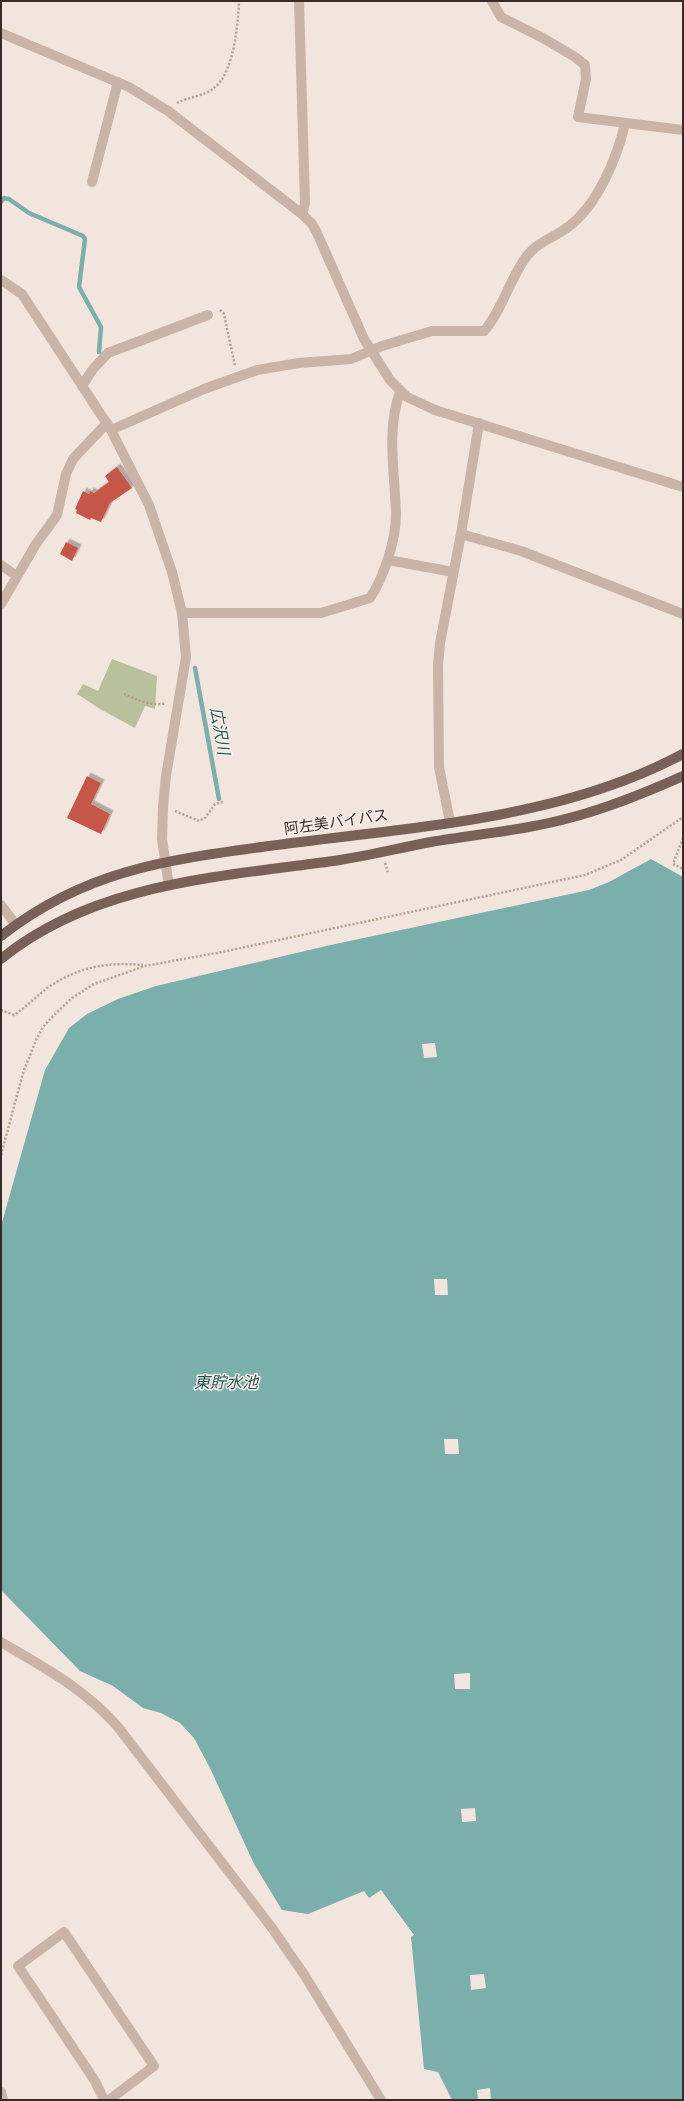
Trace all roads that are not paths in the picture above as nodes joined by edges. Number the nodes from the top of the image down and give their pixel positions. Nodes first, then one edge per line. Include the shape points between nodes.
1 (299, 1) edge
2 (492, 1) edge
3 (1, 33) edge
4 (118, 82) junction
5 (625, 124) junction
6 (683, 130) edge
7 (92, 182) dead end
8 (302, 214) junction
9 (1, 280) edge
10 (208, 315) dead end
11 (371, 351) junction
12 (82, 386) junction
13 (400, 392) junction
14 (479, 423) junction
15 (109, 426) junction
16 (683, 487) edge
17 (461, 534) junction
18 (388, 560) junction
19 (1, 565) edge
20 (452, 572) junction
21 (17, 576) junction
22 (1, 604) edge
23 (182, 613) junction
24 (683, 614) edge
25 (683, 754) edge
26 (683, 776) edge
27 (450, 822) junction
28 (165, 862) junction
29 (169, 886) junction
30 (1, 905) edge
31 (16, 924) junction
32 (1, 936) edge
33 (1, 959) edge
34 (1, 1642) edge
35 (1, 2092) edge
36 (3, 2100) edge
37 (104, 2100) edge
38 (109, 2100) edge
39 (381, 2100) edge

1 - 8 street via 305,203
2 - 5 street via 501,17 543,38 585,65 586,79 578,117
3 - 4 street
4 - 7 street
4 - 8 street via 168,111
5 - 6 street
5 - 11 street via 614,159 588,206 569,226 543,240 527,256 484,331 432,331
8 - 11 street via 317,233
9 - 12 street via 22,294
10 - 12 street via 108,353
11 - 13 street
11 - 15 street via 351,359 299,363 238,376
12 - 15 street
13 - 14 street via 423,406
13 - 18 street via 395,409 392,472 396,515
14 - 16 street
14 - 17 street
15 - 21 street via 73,459 66,474 57,515
15 - 23 street via 141,487 159,530
17 - 20 street
17 - 24 street via 521,551
18 - 20 street
18 - 23 street via 370,598 321,613
19 - 21 street
20 - 27 street via 438,664 439,767
21 - 22 street
23 - 28 street via 186,657 167,768 162,838
25 - 27 main road, 阿左美バイパス via 645,773 598,791 507,813
26 - 29 main road via 632,798 564,819 336,861
27 - 28 main road, 阿左美バイパス
28 - 29 street
28 - 31 main road, 阿左美バイパス via 103,878 66,895
29 - 33 main road via 115,899 76,913 45,929
30 - 31 street
31 - 32 main road, 阿左美バイパス
34 - 39 street via 69,1682 103,1710 118,1727 272,1928 305,1976
35 - 36 street
37 - 38 street via 95,2081 18,1966 64,1932 154,2066

